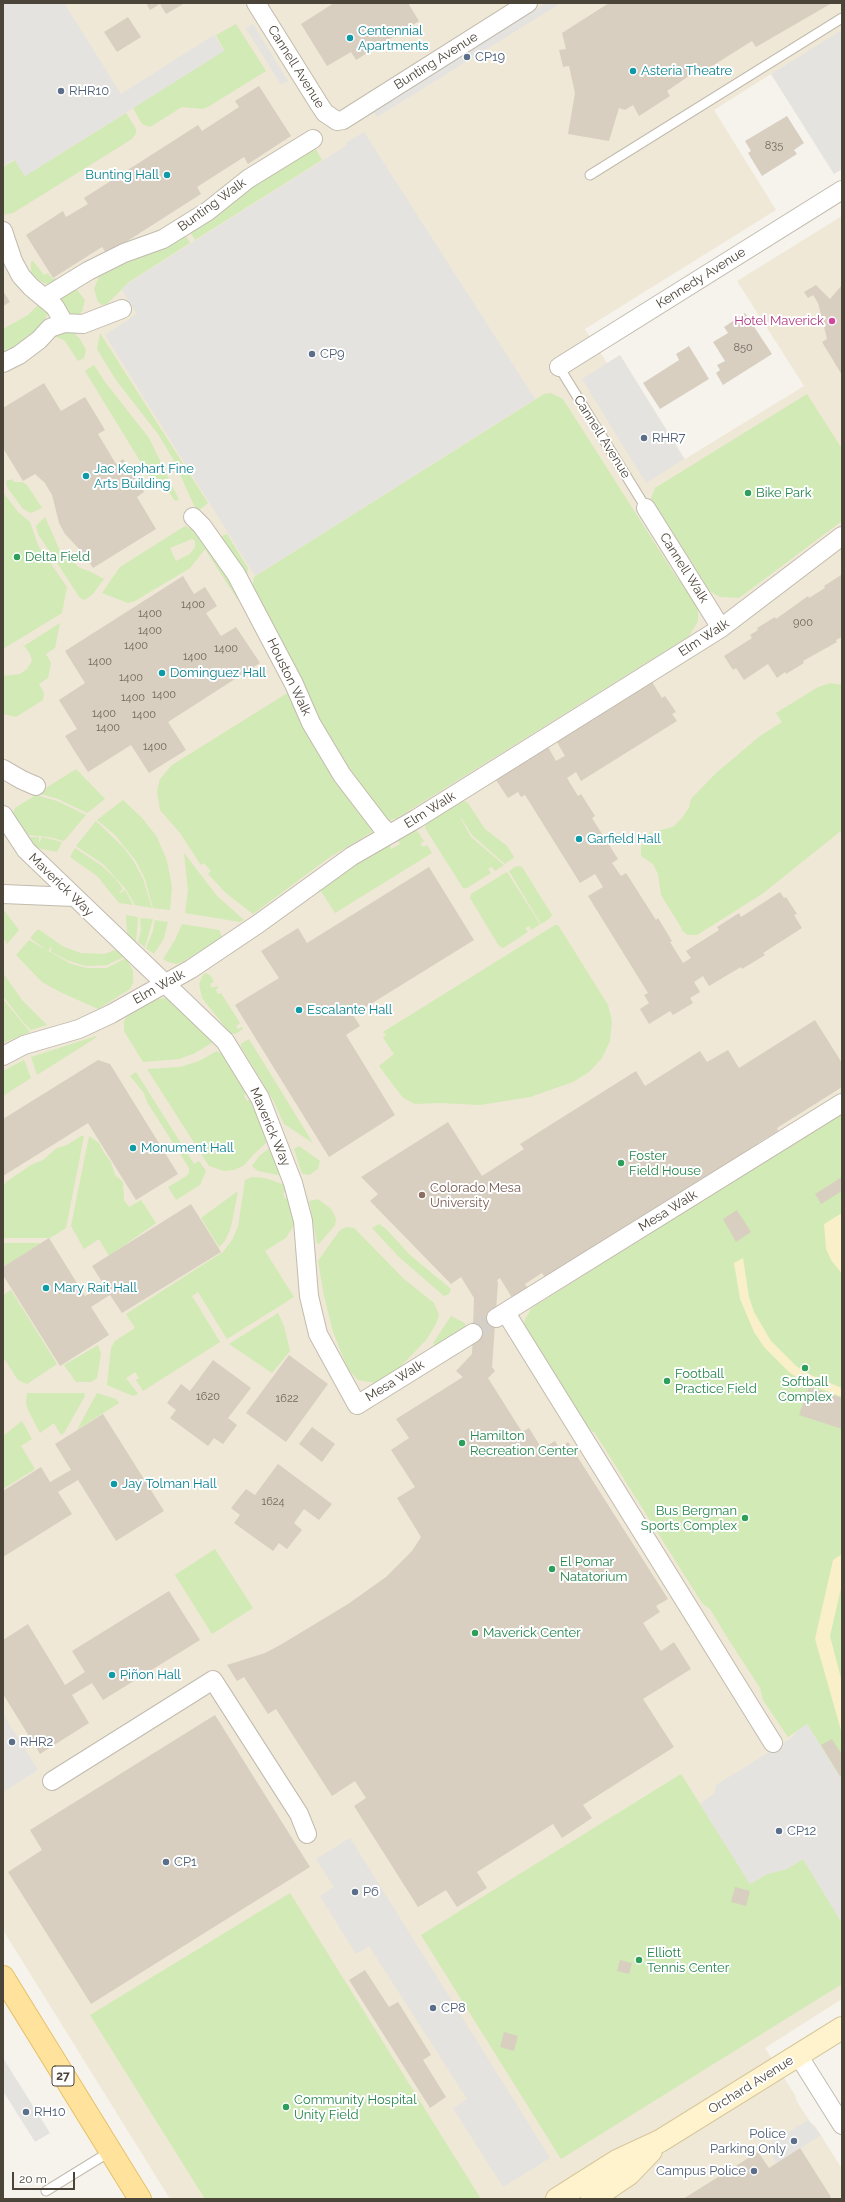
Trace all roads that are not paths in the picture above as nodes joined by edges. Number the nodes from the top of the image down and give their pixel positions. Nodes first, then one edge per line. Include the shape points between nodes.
1 (256, 3) edge
2 (528, 3) edge
3 (842, 18) edge
4 (343, 120) joint
5 (313, 139) dead end
6 (590, 175) dead end
7 (842, 190) edge
8 (3, 230) edge
9 (44, 298) junction
10 (122, 309) dead end
11 (64, 323) junction
12 (3, 363) edge
13 (559, 367) joint
14 (646, 508) joint
15 (193, 517) dead end
16 (842, 536) edge
17 (721, 628) junction
18 (3, 769) edge
19 (36, 786) dead end
20 (3, 815) edge
21 (390, 834) junction
22 (3, 894) edge
23 (74, 897) junction
24 (164, 983) junction
25 (3, 1056) edge
26 (842, 1103) edge
27 (473, 1333) tunnel mouth
28 (357, 1405) joint
29 (773, 1743) dead end
30 (52, 1781) dead end
31 (307, 1834) dead end
32 (3, 1977) edge
33 (842, 2028) edge
34 (798, 2055) junction
35 (842, 2125) edge
36 (660, 2141) junction
37 (111, 2151) junction
38 (46, 2191) dead end
39 (140, 2199) edge
40 (557, 2199) edge
41 (592, 2199) edge

1 - 4 street, Cannell Avenue via 326,113 337,121
2 - 4 street, Bunting Avenue
3 - 6 lane
5 - 9 street, Bunting Walk via 248,179 208,211 163,239 124,253
7 - 13 street, Kennedy Avenue
8 - 9 street via 21,276
9 - 11 street via 54,307
10 - 11 street via 83,324
11 - 12 street via 50,328 29,348
13 - 14 lane, Cannell Avenue
14 - 17 street, Cannell Walk
15 - 21 street, Houston Walk via 236,574 294,684 311,723 342,775
16 - 17 street, Elm Walk
17 - 21 street, Elm Walk
18 - 19 street
20 - 23 street, Maverick Way via 26,850
21 - 24 street, Elm Walk via 341,864 191,969
22 - 23 street
23 - 24 street, Maverick Way
24 - 25 street, Elm Walk via 111,1014 79,1029 24,1045
24 - 28 street, Maverick Way via 225,1041 260,1098 293,1183 303,1221 309,1296 318,1334
26 - 29 street, Mesa Walk via 500,1316
27 - 28 street, Mesa Walk
30 - 31 street via 213,1680 299,1814
32 - 37 main road, 27
33 - 34 street, Orchard Avenue
34 - 35 street
34 - 36 street, Orchard Avenue
36 - 40 street, Orchard Avenue via 617,2161
36 - 41 street, Orchard Avenue via 629,2174
37 - 38 lane
37 - 39 main road, 27

